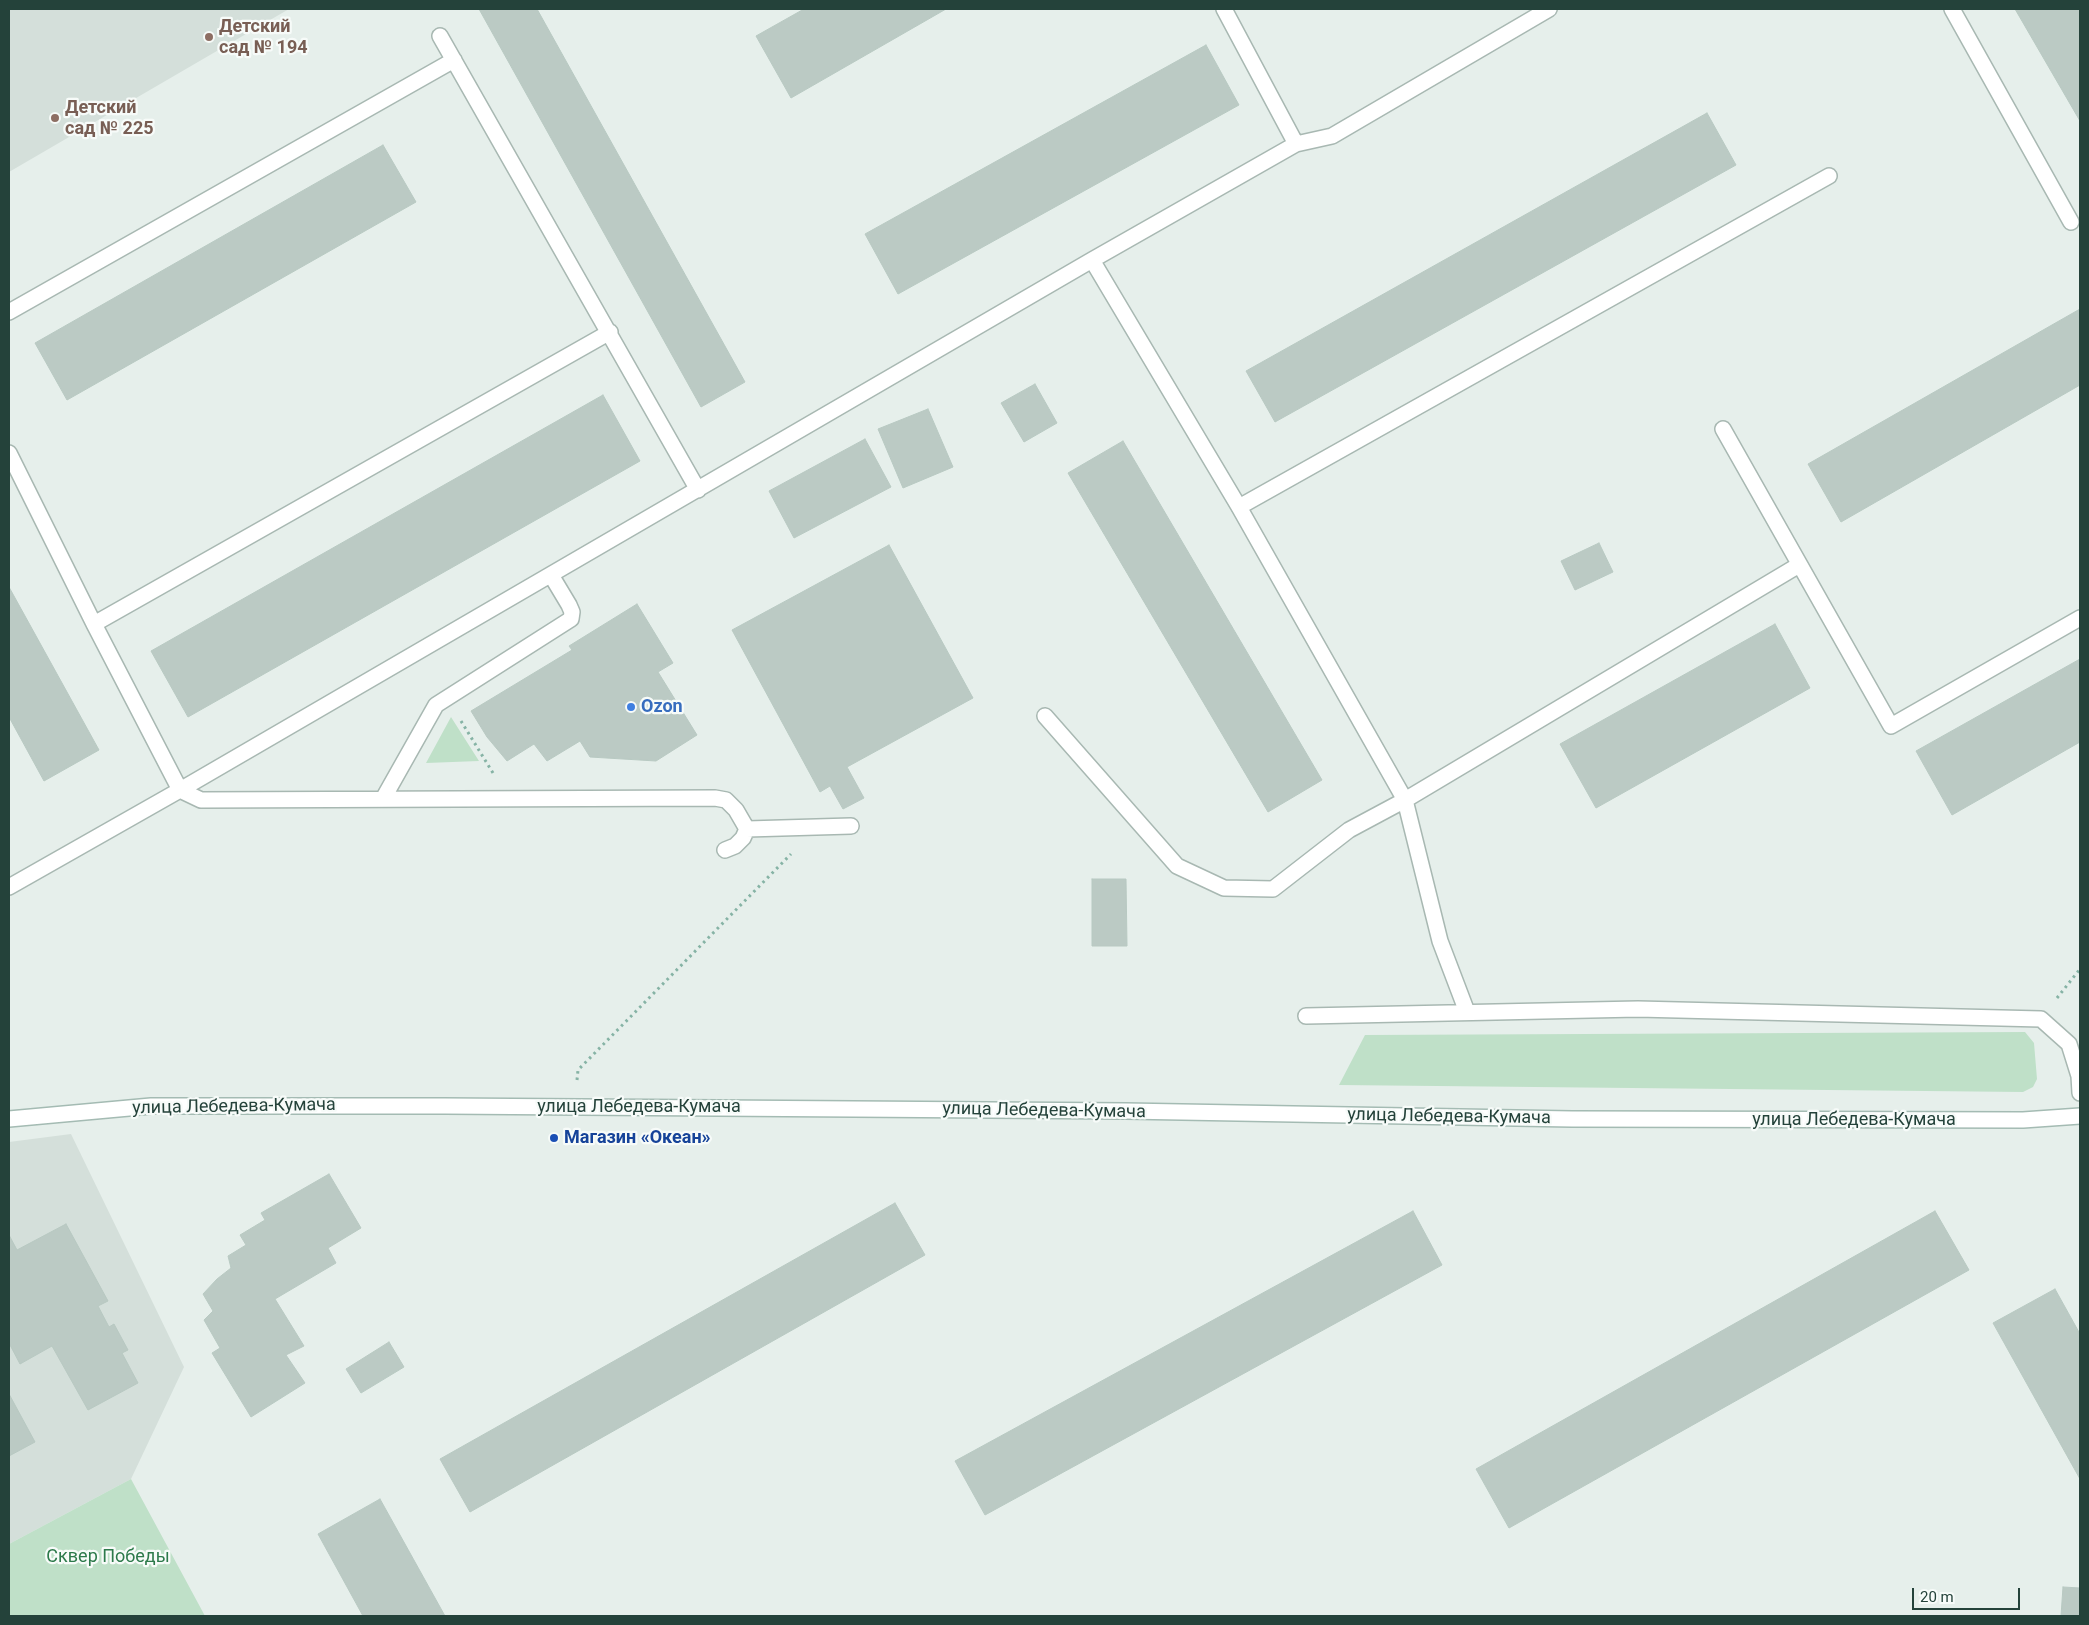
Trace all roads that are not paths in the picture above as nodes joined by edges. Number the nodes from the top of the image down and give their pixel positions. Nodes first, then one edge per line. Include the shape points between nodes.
1 (1224, 9) edge
2 (1550, 9) edge
3 (1952, 9) edge
4 (440, 36) dead end
5 (454, 60) junction
6 (1296, 144) junction
7 (1829, 176) dead end
8 (2071, 222) dead end
9 (1092, 260) junction
10 (9, 312) edge
11 (610, 332) junction
12 (1722, 429) dead end
13 (9, 453) edge
14 (698, 490) junction
15 (1238, 507) junction
16 (1800, 566) junction
17 (551, 575) junction
18 (2080, 618) edge
19 (94, 624) junction
20 (1045, 716) dead end
21 (180, 790) junction
22 (383, 799) junction
23 (1405, 800) junction
24 (850, 826) dead end
25 (747, 829) junction
26 (725, 850) dead end
27 (9, 887) edge
28 (1467, 1012) junction
29 (1306, 1016) dead end
30 (2080, 1093) edge
31 (2080, 1116) edge
32 (9, 1119) edge

1 - 6 street
2 - 6 street via 1332,136
3 - 8 street
4 - 5 street
5 - 10 street
5 - 11 street
6 - 9 street
7 - 15 street
9 - 14 street
9 - 15 street
11 - 14 street
11 - 19 street
12 - 16 street
13 - 19 street
14 - 17 street
15 - 23 street
16 - 18 street via 1891,726
16 - 23 street
17 - 21 street
17 - 22 street via 569,605 571,619 436,705
19 - 21 street
20 - 23 street via 1177,866 1224,888 1273,889 1349,830
21 - 22 street via 201,800
21 - 27 street
22 - 25 street via 715,798 726,800
23 - 28 street via 1440,940
24 - 25 street
25 - 26 street via 735,846
28 - 29 street
28 - 30 street via 1638,1010 2040,1019 2068,1044 2079,1076
31 - 32 street, улица Лебедева-Кумача via 2023,1120 1572,1120 1126,1111 151,1106

